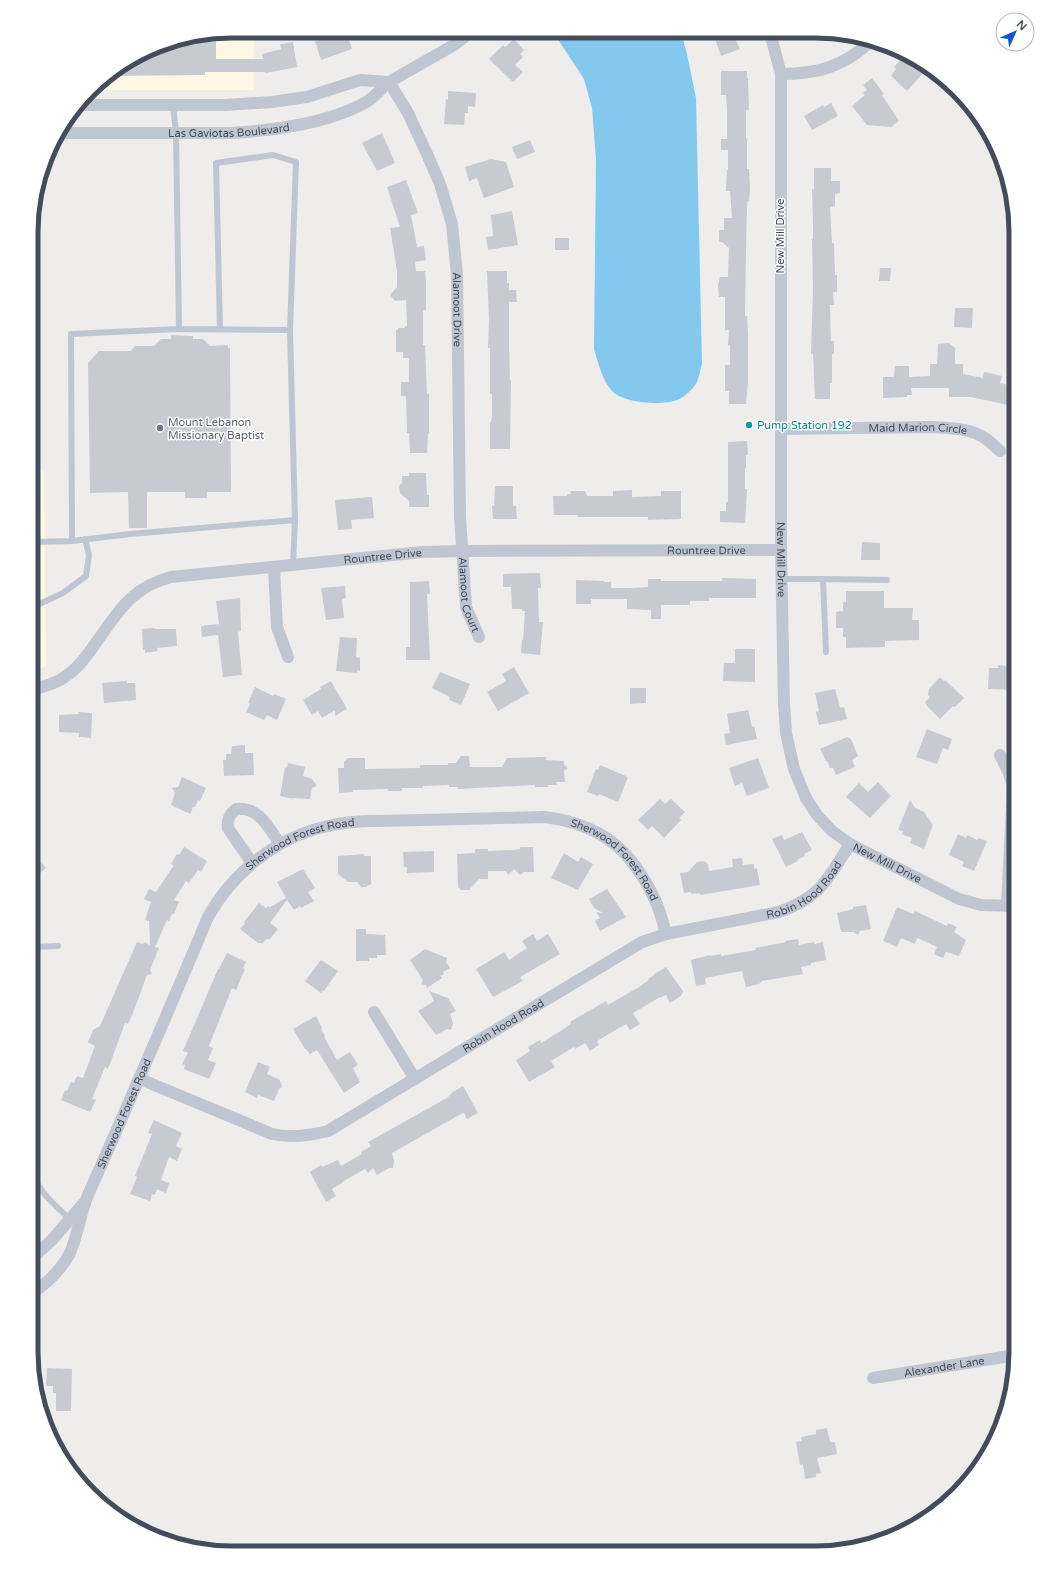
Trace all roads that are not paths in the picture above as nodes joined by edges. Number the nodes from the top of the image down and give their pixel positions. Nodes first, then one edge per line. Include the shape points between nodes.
1 (463, 38) edge
2 (772, 38) edge
3 (866, 45) edge
4 (781, 74) junction
5 (389, 82) junction
6 (85, 105) edge
7 (173, 105) junction
8 (65, 133) edge
9 (176, 133) junction
10 (179, 329) junction
11 (220, 329) junction
12 (290, 330) junction
13 (781, 429) junction
14 (1000, 451) dead end
15 (295, 520) junction
16 (85, 539) junction
17 (72, 541) junction
18 (38, 542) edge
19 (781, 550) junction
20 (462, 551) junction
21 (293, 566) junction
22 (274, 568) junction
23 (782, 579) junction
24 (823, 579) junction
25 (887, 580) dead end
26 (38, 605) edge
27 (479, 637) dead end
28 (826, 652) dead end
29 (288, 657) dead end
30 (38, 688) edge
31 (1000, 755) dead end
32 (1009, 774) edge
33 (280, 844) junction
34 (850, 844) junction
35 (252, 863) junction
36 (1009, 906) edge
37 (666, 934) junction
38 (58, 946) dead end
39 (38, 947) edge
40 (374, 1012) dead end
41 (140, 1079) junction
42 (415, 1079) junction
43 (38, 1187) edge
44 (85, 1201) junction
45 (70, 1219) junction
46 (38, 1253) edge
47 (38, 1288) edge
48 (1009, 1356) edge
49 (873, 1378) dead end

1 - 5 street, Las Gaviotas Boulevard
2 - 4 street, New Mill Drive
3 - 4 street via 854,56 825,70 804,74
4 - 13 street, New Mill Drive
5 - 7 street via 360,80 307,97 272,102
5 - 9 street, Las Gaviotas Boulevard via 369,100 325,118 257,132
5 - 20 street, Alamoot Drive via 408,113 427,154 440,184 452,224 457,275
6 - 7 street
7 - 9 lane
8 - 9 street, Las Gaviotas Boulevard
9 - 10 lane
10 - 11 lane
10 - 17 lane via 70,334
11 - 12 lane
11 - 12 lane via 216,163 273,155 296,162
12 - 15 lane
13 - 14 street, Maid Marion Circle via 955,429 972,432 985,438
13 - 19 street, New Mill Drive
15 - 16 lane
15 - 21 lane
16 - 17 lane
16 - 26 lane via 89,555 86,576 63,593
17 - 18 lane
19 - 20 street, Rountree Drive
19 - 23 street, New Mill Drive
20 - 21 street, Rountree Drive via 415,553
20 - 27 street, Alamoot Court via 466,607
21 - 22 street, Rountree Drive
22 - 29 street via 277,627
22 - 30 street, Rountree Drive via 171,577 155,581 136,593 122,607 79,666 57,682
23 - 24 lane
23 - 34 street, New Mill Drive via 784,704 788,746 806,798 832,832
24 - 25 lane
24 - 28 lane
31 - 32 street
33 - 35 street, Sherwood Forest Road
33 - 35 street via 259,816 250,810 236,809 229,815 228,828
33 - 37 street, Sherwood Forest Road via 308,831 368,821 544,817 566,820 607,838 639,869 656,901
34 - 36 street, New Mill Drive via 959,899 981,905
34 - 37 street, Robin Hood Road via 823,886 810,898 794,906 779,912
35 - 41 street, Sherwood Forest Road via 223,894 208,917
37 - 42 street, Robin Hood Road via 642,942
38 - 39 lane
40 - 42 street
41 - 42 street, Robin Hood Road via 272,1134 292,1137 328,1131
41 - 44 street, Sherwood Forest Road
43 - 45 lane via 50,1202
44 - 45 street, Sherwood Forest Road
44 - 47 street, Sherwood Forest Road via 77,1235 68,1255 52,1277
45 - 46 street, Sherwood Forest Road
48 - 49 street, Alexander Lane

